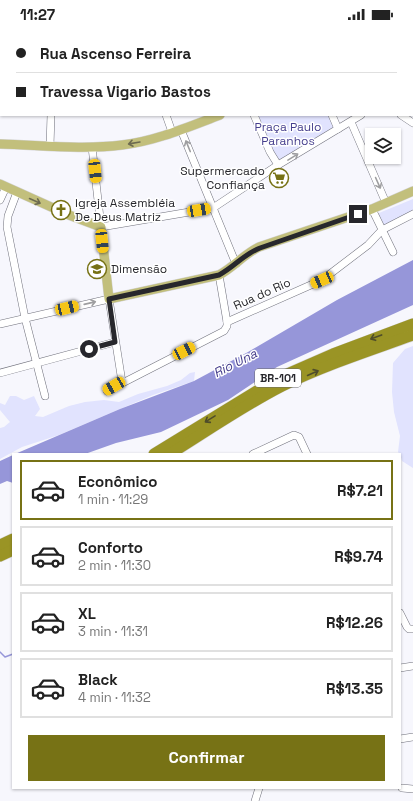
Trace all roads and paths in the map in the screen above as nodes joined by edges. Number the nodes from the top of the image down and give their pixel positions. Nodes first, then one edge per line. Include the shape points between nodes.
1 (51, 116) edge
2 (166, 116) edge
3 (217, 116) edge
4 (254, 116) edge
5 (332, 116) edge
6 (360, 116) edge
7 (402, 116) edge
8 (351, 122) junction
9 (413, 123) edge
10 (338, 129) junction
11 (181, 130) junction
12 (172, 132) junction
13 (0, 144) edge
14 (50, 146) junction
15 (92, 147) junction
16 (278, 166) junction
17 (3, 186) edge
18 (16, 192) junction
19 (413, 192) edge
20 (0, 200) edge
21 (386, 203) junction
22 (213, 208) junction
23 (372, 209) junction
24 (413, 214) edge
25 (101, 227) junction
26 (382, 230) junction
27 (393, 252) dead end
28 (236, 264) junction
29 (219, 275) junction
30 (109, 299) junction
31 (25, 318) junction
32 (227, 322) junction
33 (0, 324) edge
34 (413, 324) edge
35 (413, 335) edge
36 (115, 342) junction
37 (36, 362) junction
38 (0, 373) edge
39 (122, 382) junction
40 (107, 391) dead end
41 (46, 396) dead end
42 (156, 453) edge
43 (172, 453) edge
44 (257, 453) edge
45 (307, 453) edge
46 (12, 539) edge
47 (0, 545) edge
48 (12, 550) edge
49 (0, 556) edge
50 (401, 615) edge
51 (413, 629) edge
52 (413, 666) edge
53 (401, 668) edge
54 (413, 737) edge
55 (401, 739) edge
56 (402, 788) dead end
57 (259, 789) edge
58 (413, 789) edge
59 (255, 801) edge

1 - 14 street
2 - 12 street
3 - 11 main road
4 - 16 street
5 - 10 street
6 - 8 street
7 - 9 street
8 - 10 street
8 -> 21 street
16 -> 10 street
11 - 12 main road
22 -> 11 street
12 -> 15 main road via 139,142
13 - 14 main road
14 - 15 main road
15 - 25 street
16 - 22 street
17 - 18 main road
17 - 20 street
18 -> 25 main road
18 - 31 street via 7,227
19 - 21 main road
21 - 23 main road
22 - 25 street
22 - 28 street
23 - 26 street
23 - 28 main road via 252,251
24 - 26 street, Rua do Rio
25 - 30 main road
26 - 27 street
26 - 32 street, Rua do Rio via 368,245 322,280
28 - 29 main road
29 - 30 main road
29 - 32 street, Rua do Rio
31 -> 30 street
30 - 36 street
31 - 33 street
31 - 37 street
32 - 39 street, Rua do Rio via 224,331
34 -> 42 highway, BR-101 via 278,378
43 -> 35 highway, BR-101 via 254,401 283,386 343,360
36 - 37 street
36 - 39 street
37 - 38 street
37 - 41 street
39 - 40 street, Rua do Rio
44 - 45 street via 294,435 299,437
46 - 47 highway
48 - 49 highway
50 - 51 street via 407,627
52 - 53 street
54 - 55 street
56 - 58 street
57 - 59 street

